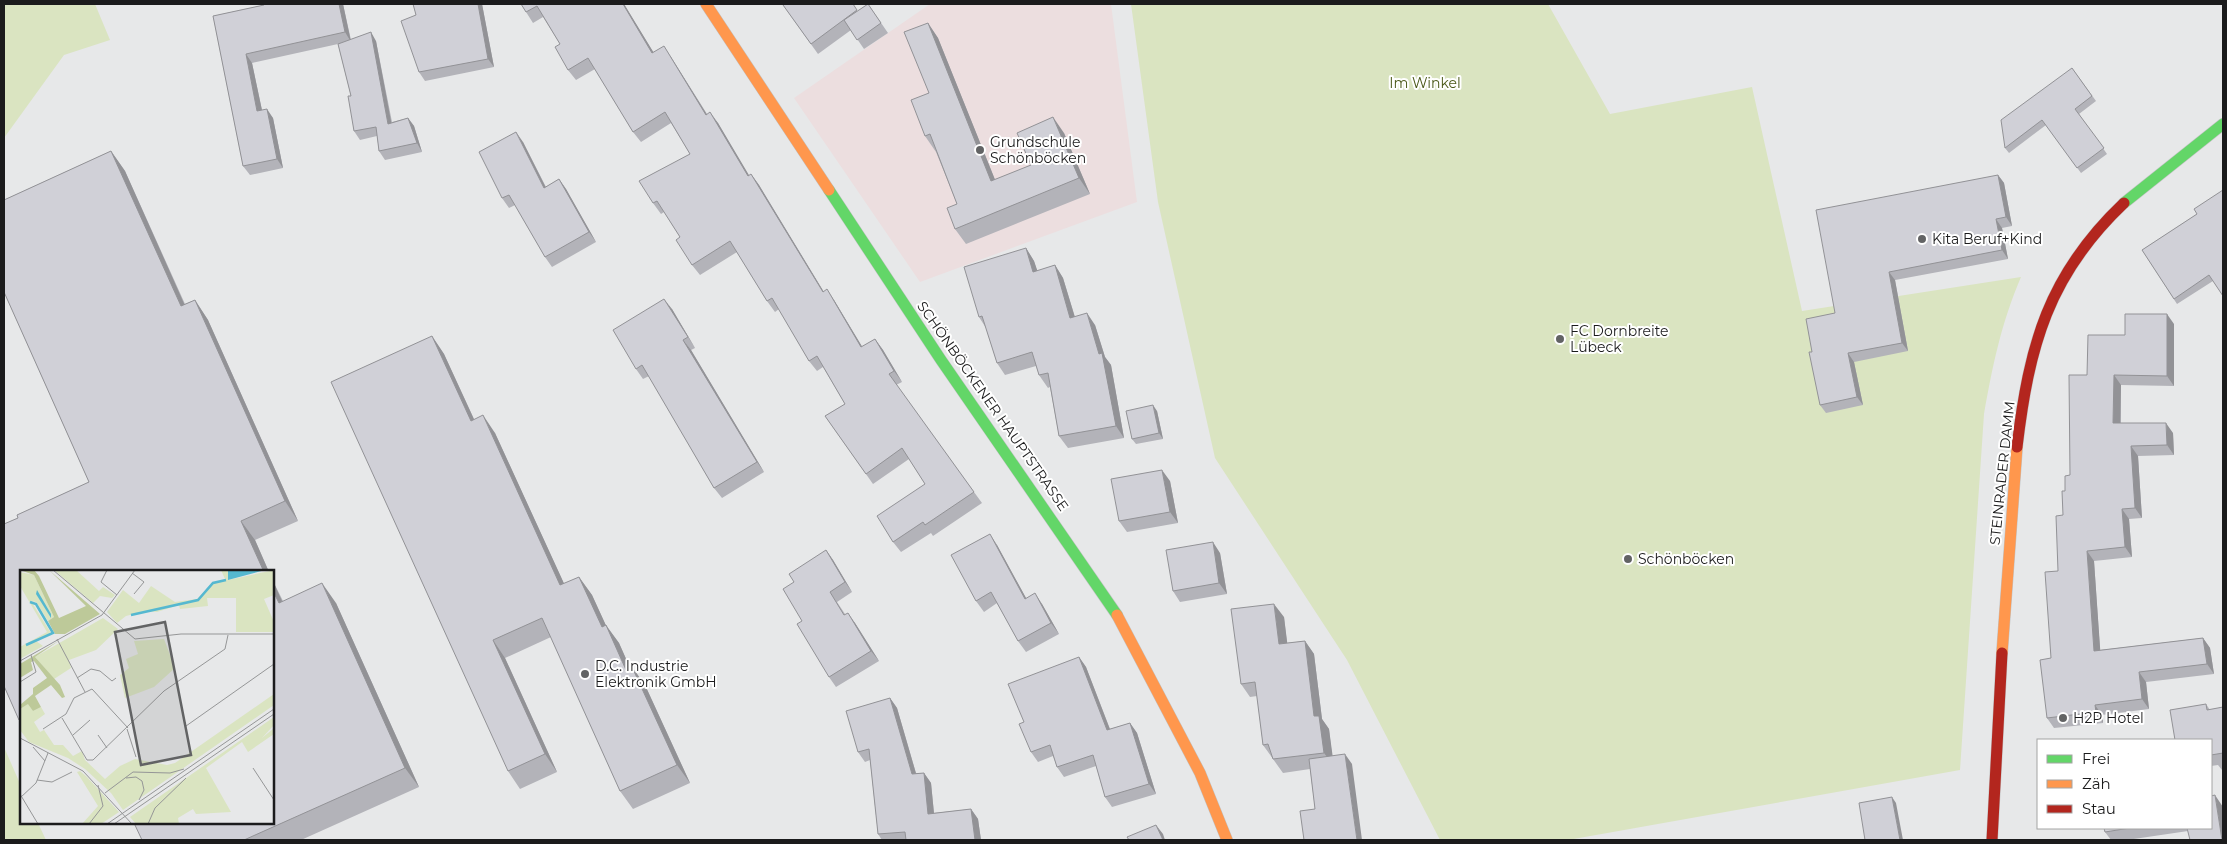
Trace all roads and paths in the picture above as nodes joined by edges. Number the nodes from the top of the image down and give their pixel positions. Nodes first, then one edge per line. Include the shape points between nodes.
1 (706, 4) edge
2 (2223, 124) edge
3 (1227, 840) edge
4 (1992, 840) edge

1 - 3 street, SCHÖNBÖCKENER HAUPTSTRASSE via 941,360 1116,612 1200,773
2 - 4 street, STEINRADER DAMM via 2113,213 2094,233 2052,298 2038,333 2018,430 1995,738

